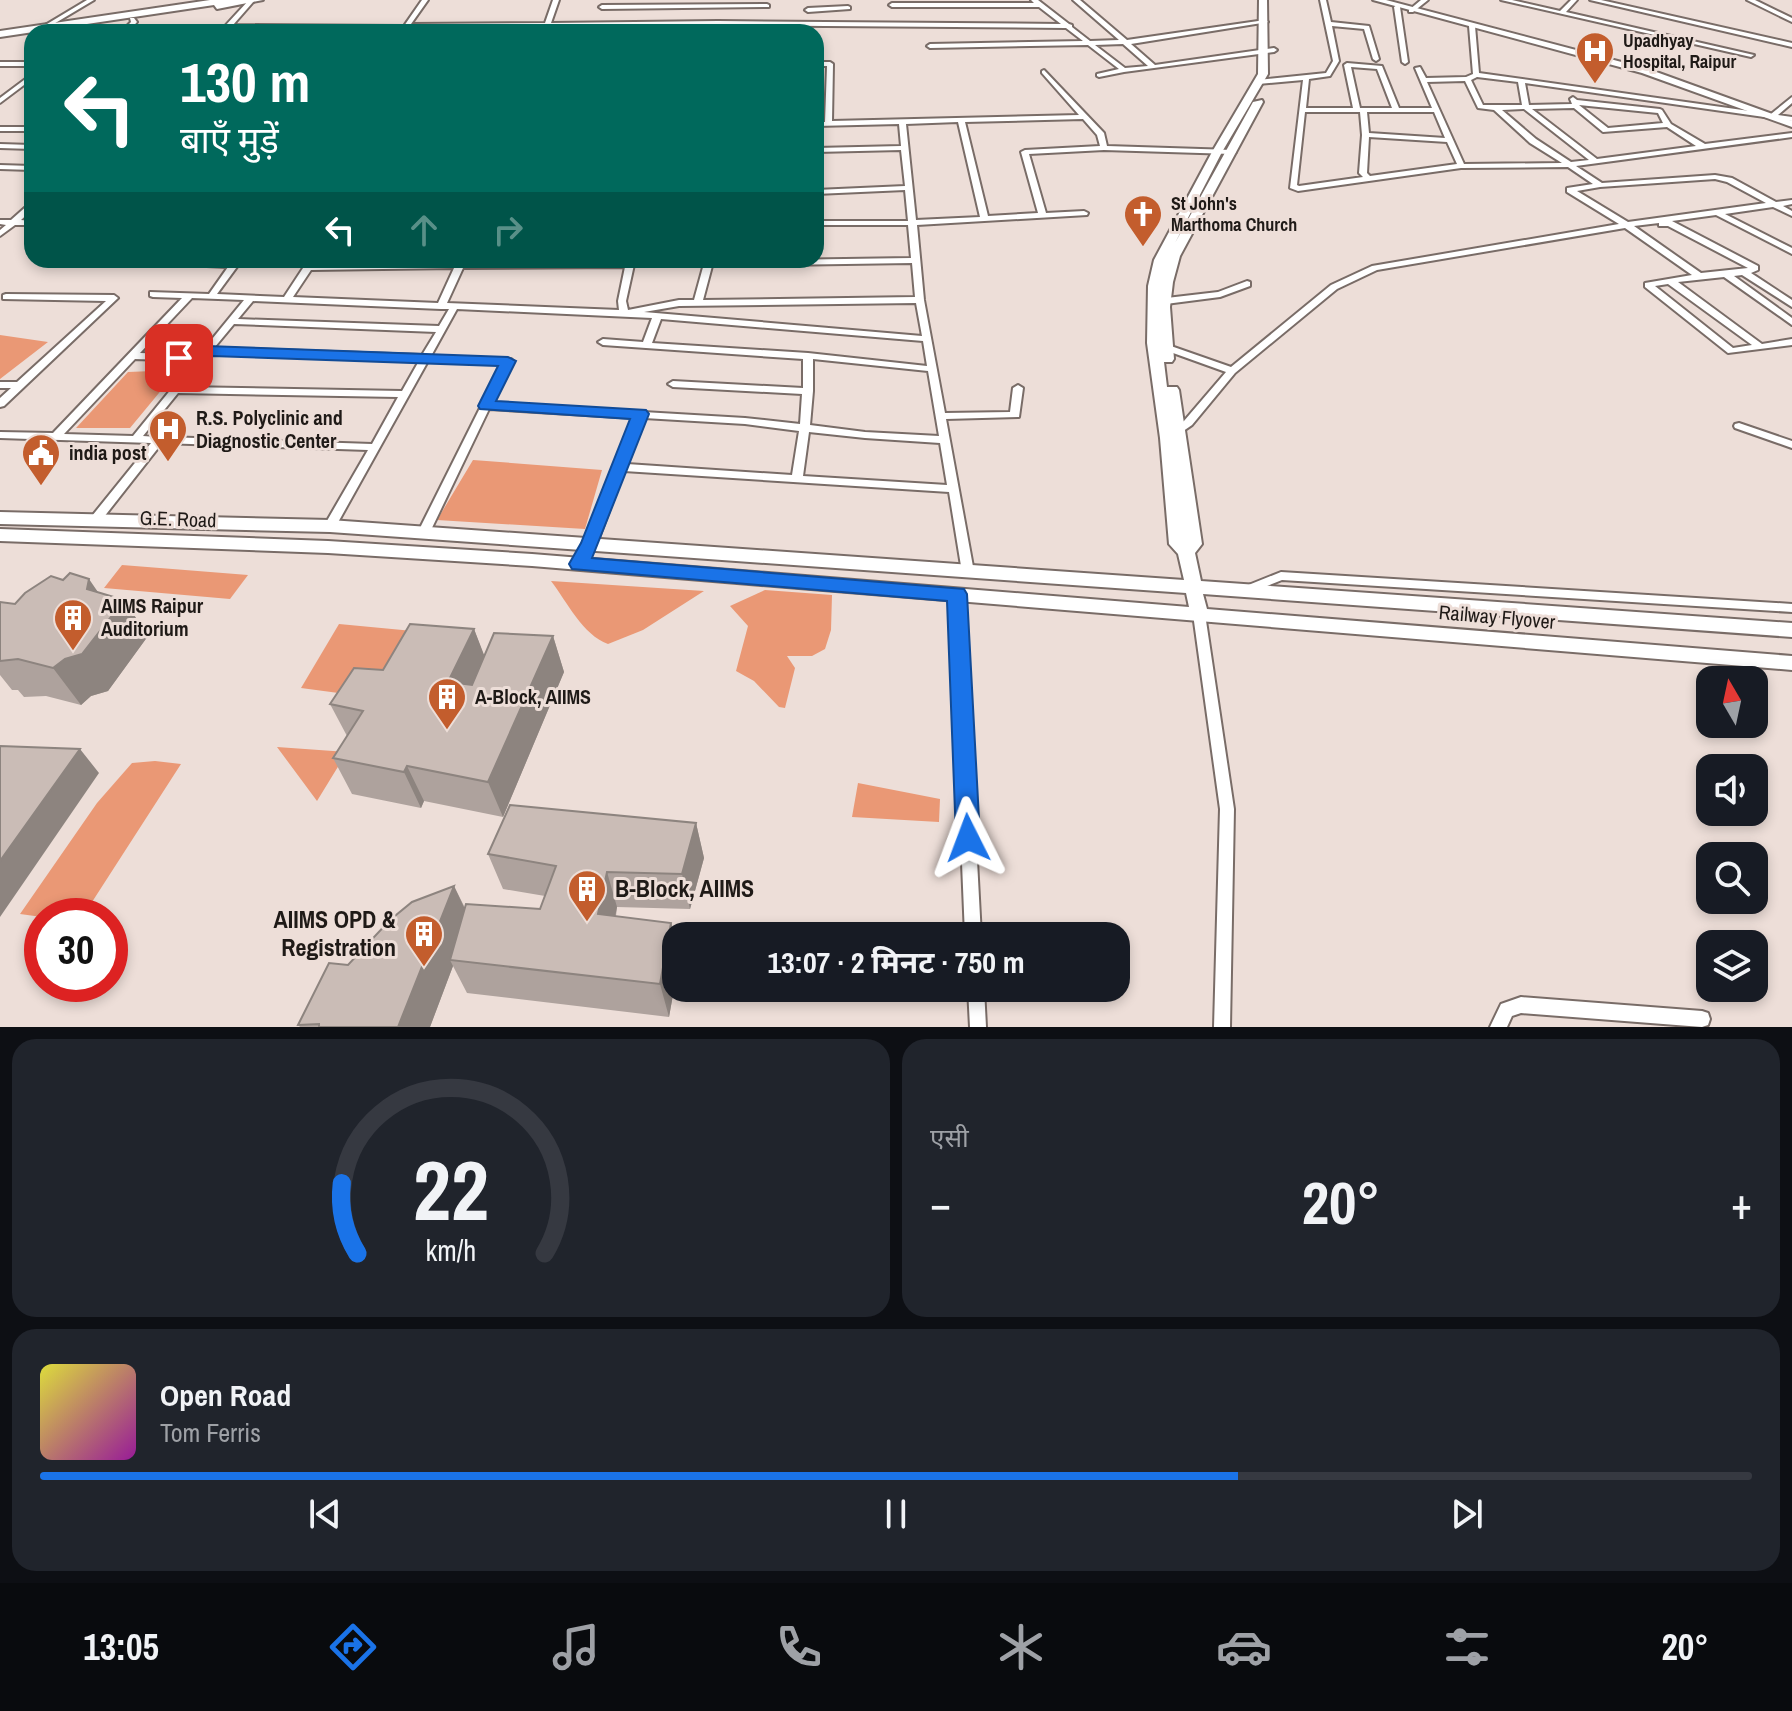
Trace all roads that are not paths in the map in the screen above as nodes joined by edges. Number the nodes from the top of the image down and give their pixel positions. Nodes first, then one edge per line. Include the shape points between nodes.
1 (91, 0) edge
2 (227, 0) edge
3 (425, 0) edge
4 (556, 0) edge
5 (1076, 0) edge
6 (1263, 0) edge
7 (1270, 0) edge
8 (1323, 0) edge
9 (1377, 0) edge
10 (1425, 0) edge
11 (1504, 0) edge
12 (1574, 0) edge
13 (1593, 0) edge
14 (1750, 0) edge
15 (1761, 0) edge
16 (255, 1) edge
17 (603, 3) edge
18 (695, 3) edge
19 (890, 3) edge
20 (965, 3) edge
21 (1036, 3) edge
22 (847, 4) edge
23 (767, 6) dead end
24 (736, 7) junction
25 (1397, 7) junction
26 (808, 10) dead end
27 (1642, 10) junction
28 (1411, 11) junction
29 (1561, 13) junction
30 (1792, 13) edge
31 (132, 19) junction
32 (1792, 20) edge
33 (1265, 22) junction
34 (718, 23) joint
35 (727, 23) junction
36 (56, 24) edge
37 (83, 24) edge
38 (110, 24) edge
39 (132, 24) edge
40 (231, 24) edge
41 (408, 24) edge
42 (547, 24) edge
43 (595, 24) joint
44 (850, 24) junction
45 (888, 24) junction
46 (1330, 24) junction
47 (988, 25) junction
48 (1703, 25) junction
49 (1070, 26) junction
50 (1472, 26) junction
51 (1626, 27) junction
52 (24, 33) edge
53 (24, 35) edge
54 (0, 37) edge
55 (1128, 42) junction
56 (1694, 42) junction
57 (1091, 44) junction
58 (1792, 45) edge
59 (930, 46) dead end
60 (992, 46) junction
61 (1270, 49) junction
62 (1751, 55) dead end
63 (1376, 59) dead end
64 (1405, 62) dead end
65 (0, 64) edge
66 (24, 64) edge
67 (824, 64) edge
68 (1154, 67) junction
69 (1418, 68) dead end
70 (1124, 70) junction
71 (1044, 72) dead end
72 (1099, 75) dead end
73 (1476, 75) junction
74 (1306, 79) junction
75 (1467, 79) junction
76 (1424, 80) junction
77 (1521, 80) junction
78 (24, 82) edge
79 (1263, 82) junction
80 (1569, 87) junction
81 (0, 93) edge
82 (10, 93) junction
83 (1792, 99) edge
84 (0, 101) edge
85 (1575, 104) junction
86 (1496, 108) junction
87 (1526, 108) junction
88 (1304, 110) junction
89 (1360, 110) junction
90 (1396, 110) junction
91 (1435, 110) junction
92 (1083, 117) junction
93 (1772, 117) junction
94 (961, 120) junction
95 (902, 122) junction
96 (1792, 122) edge
97 (824, 124) edge
98 (828, 124) junction
99 (1668, 125) junction
100 (0, 129) edge
101 (24, 129) edge
102 (1366, 135) junction
103 (1792, 135) edge
104 (1450, 140) junction
105 (0, 146) edge
106 (24, 147) edge
107 (1704, 147) junction
108 (904, 148) junction
109 (1104, 148) junction
110 (824, 150) edge
111 (1217, 152) junction
112 (1232, 152) junction
113 (1595, 161) junction
114 (1568, 165) junction
115 (1461, 166) junction
116 (0, 167) edge
117 (24, 168) edge
118 (1367, 177) junction
119 (1600, 185) junction
120 (908, 188) junction
121 (824, 192) edge
122 (1792, 202) edge
123 (1774, 204) junction
124 (24, 213) edge
125 (1042, 213) junction
126 (1084, 213) dead end
127 (1717, 213) junction
128 (1792, 214) edge
129 (984, 217) junction
130 (0, 222) edge
131 (13, 223) junction
132 (24, 223) edge
133 (824, 223) edge
134 (911, 223) junction
135 (1630, 227) junction
136 (0, 234) edge
137 (1792, 251) edge
138 (916, 260) junction
139 (824, 261) edge
140 (232, 268) edge
141 (308, 268) edge
142 (459, 268) edge
143 (629, 268) edge
144 (706, 268) edge
145 (1744, 272) junction
146 (1726, 274) junction
147 (1699, 276) junction
148 (1670, 281) junction
149 (1247, 284) dead end
150 (153, 294) dead end
151 (212, 295) junction
152 (189, 296) junction
153 (6, 297) dead end
154 (251, 297) junction
155 (287, 299) junction
156 (920, 300) junction
157 (698, 302) junction
158 (1158, 302) junction
159 (1792, 304) edge
160 (441, 306) junction
161 (454, 307) junction
162 (624, 313) junction
163 (657, 316) junction
164 (232, 321) junction
165 (1792, 322) edge
166 (441, 329) junction
167 (927, 339) junction
168 (603, 342) dead end
169 (1792, 342) edge
170 (647, 345) junction
171 (1759, 346) junction
172 (1165, 347) junction
173 (204, 354) junction
174 (134, 356) junction
175 (808, 356) junction
176 (425, 359) junction
177 (932, 369) junction
178 (1232, 371) junction
179 (673, 384) dead end
180 (0, 385) edge
181 (19, 385) junction
182 (1018, 388) dead end
183 (176, 390) junction
184 (808, 391) junction
185 (404, 394) junction
186 (0, 404) edge
187 (486, 406) junction
188 (641, 414) junction
189 (941, 416) junction
190 (1739, 426) dead end
191 (805, 428) junction
192 (1172, 434) junction
193 (0, 435) edge
194 (56, 436) junction
195 (137, 437) junction
196 (161, 438) junction
197 (945, 440) junction
198 (1792, 445) edge
199 (375, 447) junction
200 (620, 467) junction
201 (797, 479) junction
202 (954, 489) junction
203 (0, 518) edge
204 (96, 519) junction
205 (330, 526) junction
206 (424, 532) junction
207 (0, 535) edge
208 (591, 543) junction
209 (579, 564) junction
210 (968, 572) junction
211 (1191, 587) junction
212 (1243, 592) junction
213 (957, 594) junction
214 (1792, 608) edge
215 (1199, 614) junction
216 (1792, 630) edge
217 (1792, 663) edge
218 (972, 922) edge
219 (977, 1002) edge
220 (1702, 1019) dead end
221 (978, 1027) edge
222 (1222, 1027) edge
223 (1498, 1027) edge

1 - 36 street
2 - 37 main road
3 - 41 street
4 - 42 street
5 - 55 street
6 - 33 main road
7 - 61 main road
8 - 46 street
9 - 25 street
10 - 28 street
11 - 29 street
12 - 29 street
13 - 27 street
14 - 32 street
15 - 30 street
16 - 31 main road
16 - 40 street
17 - 18 street
17 - 43 street
18 - 24 street
19 - 20 street
19 - 45 street
20 - 21 street
21 - 49 street
22 - 26 street
22 - 44 street
23 - 24 street
24 - 35 street
25 - 28 street
25 - 64 street
27 - 48 street
27 - 51 street
28 - 50 street
29 - 51 street
31 - 38 main road
31 - 39 street
33 - 55 street
33 - 61 main road
34 - 35 street
34 - 43 street
35 - 44 street
44 - 45 street
45 - 47 street
46 - 63 street via 1367,27
46 - 74 street via 1336,61 1328,75
47 - 49 street
47 - 60 street
48 - 56 street
48 - 58 street
49 - 57 street
50 - 73 street
50 - 93 street via 1645,71
51 - 56 street
52 - 54 main road
53 - 54 main road
55 - 57 street
55 - 68 street
56 - 62 street
57 - 60 street
57 - 70 street
59 - 60 street
61 - 68 street
61 - 79 main road
65 - 66 street
67 - 98 street via 830,64
68 - 70 street
69 - 76 street
70 - 72 street
71 - 92 street
73 - 75 street
73 - 77 street
74 - 79 street
74 - 88 street
75 - 76 street
75 - 86 street via 1480,107
76 - 91 street
77 - 80 street
77 - 87 street
78 - 82 street
79 - 111 main road
79 - 112 main road
80 - 85 street
80 - 93 street
81 - 82 street
82 - 84 street
83 - 93 street
85 - 87 street
85 - 99 street via 1660,111
85 - 99 street via 1606,130
86 - 87 street
86 - 114 street
87 - 113 street
88 - 89 street
88 - 118 street via 1293,186 1307,189
89 - 90 street
89 - 90 street via 1347,65 1380,67
89 - 102 street
90 - 91 street
91 - 104 street
92 - 94 street
92 - 109 street via 1101,135
93 - 96 street
94 - 95 street
94 - 129 street
95 - 98 street
95 - 108 street
97 - 98 street
99 - 107 street
100 - 101 street
102 - 104 street
102 - 118 street
103 - 107 street
104 - 115 street
105 - 106 street
107 - 113 street
108 - 110 street
108 - 120 street
109 - 111 street
109 - 125 street via 1025,152
111 - 112 street
111 - 158 main road via 1160,260
112 - 158 main road via 1174,256
113 - 114 street
114 - 115 street
114 - 119 street
115 - 118 street
116 - 117 street
119 - 123 street via 1715,177
119 - 135 street via 1570,190
120 - 121 street
120 - 134 street
122 - 123 street
123 - 127 street
123 - 128 street
124 - 131 street
125 - 126 street
125 - 129 street
127 - 135 street
127 - 137 street
129 - 134 street
130 - 131 street
131 - 132 street
131 - 136 street
133 - 134 street
134 - 138 street
135 - 145 street via 1669,223 1755,268
135 - 147 street
135 - 178 street via 1365,271 1334,287
138 - 139 street
138 - 156 street
140 - 151 street
141 - 155 street
142 - 160 street
143 - 162 street
144 - 157 street
145 - 146 street
145 - 159 street
146 - 147 street
146 - 165 street
147 - 148 street
148 - 171 street
148 - 171 street via 1648,285 1731,351
149 - 158 street via 1220,294
150 - 152 street
151 - 152 street
151 - 154 street
152 - 174 street
153 - 181 street via 114,298
154 - 155 street
154 - 164 street
155 - 160 street
156 - 157 street
156 - 167 street
157 - 162 street
158 - 172 main road
158 - 192 main road via 1154,343
160 - 161 street
161 - 162 street
161 - 166 street
162 - 163 street
163 - 167 street
163 - 170 street
164 - 166 street
164 - 173 street
166 - 176 street
167 - 177 street
168 - 170 street
169 - 171 street
170 - 175 street
172 - 178 street
172 - 192 main road
173 - 174 street
173 - 176 street
173 - 183 street
174 - 194 street
175 - 177 street
175 - 184 street
176 - 185 street
176 - 187 street via 508,361
177 - 189 street
178 - 192 street
179 - 184 street
180 - 181 street
181 - 186 street
182 - 189 street via 1015,415
183 - 185 street
183 - 195 street
184 - 191 street
185 - 199 street
187 - 188 street
187 - 206 street
188 - 191 street
188 - 200 street
189 - 197 street
190 - 198 street
191 - 197 street
191 - 201 street
192 - 211 main road via 1194,544 1186,551
193 - 194 street
194 - 195 street
195 - 196 street
196 - 199 street
196 - 204 street
197 - 202 street
199 - 205 street
200 - 201 street
200 - 208 street
201 - 202 street
202 - 210 street
203 - 204 main road, Railway Flyover
204 - 205 main road, Railway Flyover
205 - 206 main road, Railway Flyover
206 - 208 main road, Railway Flyover
207 - 209 main road, G.E. Road
208 - 209 street
208 - 210 main road, Railway Flyover
209 - 213 main road, G.E. Road
210 - 211 main road, Railway Flyover
211 - 212 main road, Railway Flyover
211 - 215 main road
212 - 214 street via 1281,576
212 - 216 main road, Railway Flyover
213 - 215 main road, Railway Flyover
213 - 218 street
215 - 217 main road, Railway Flyover
215 - 222 street via 1227,809
219 - 221 street
220 - 223 street via 1521,1005 1507,1010

